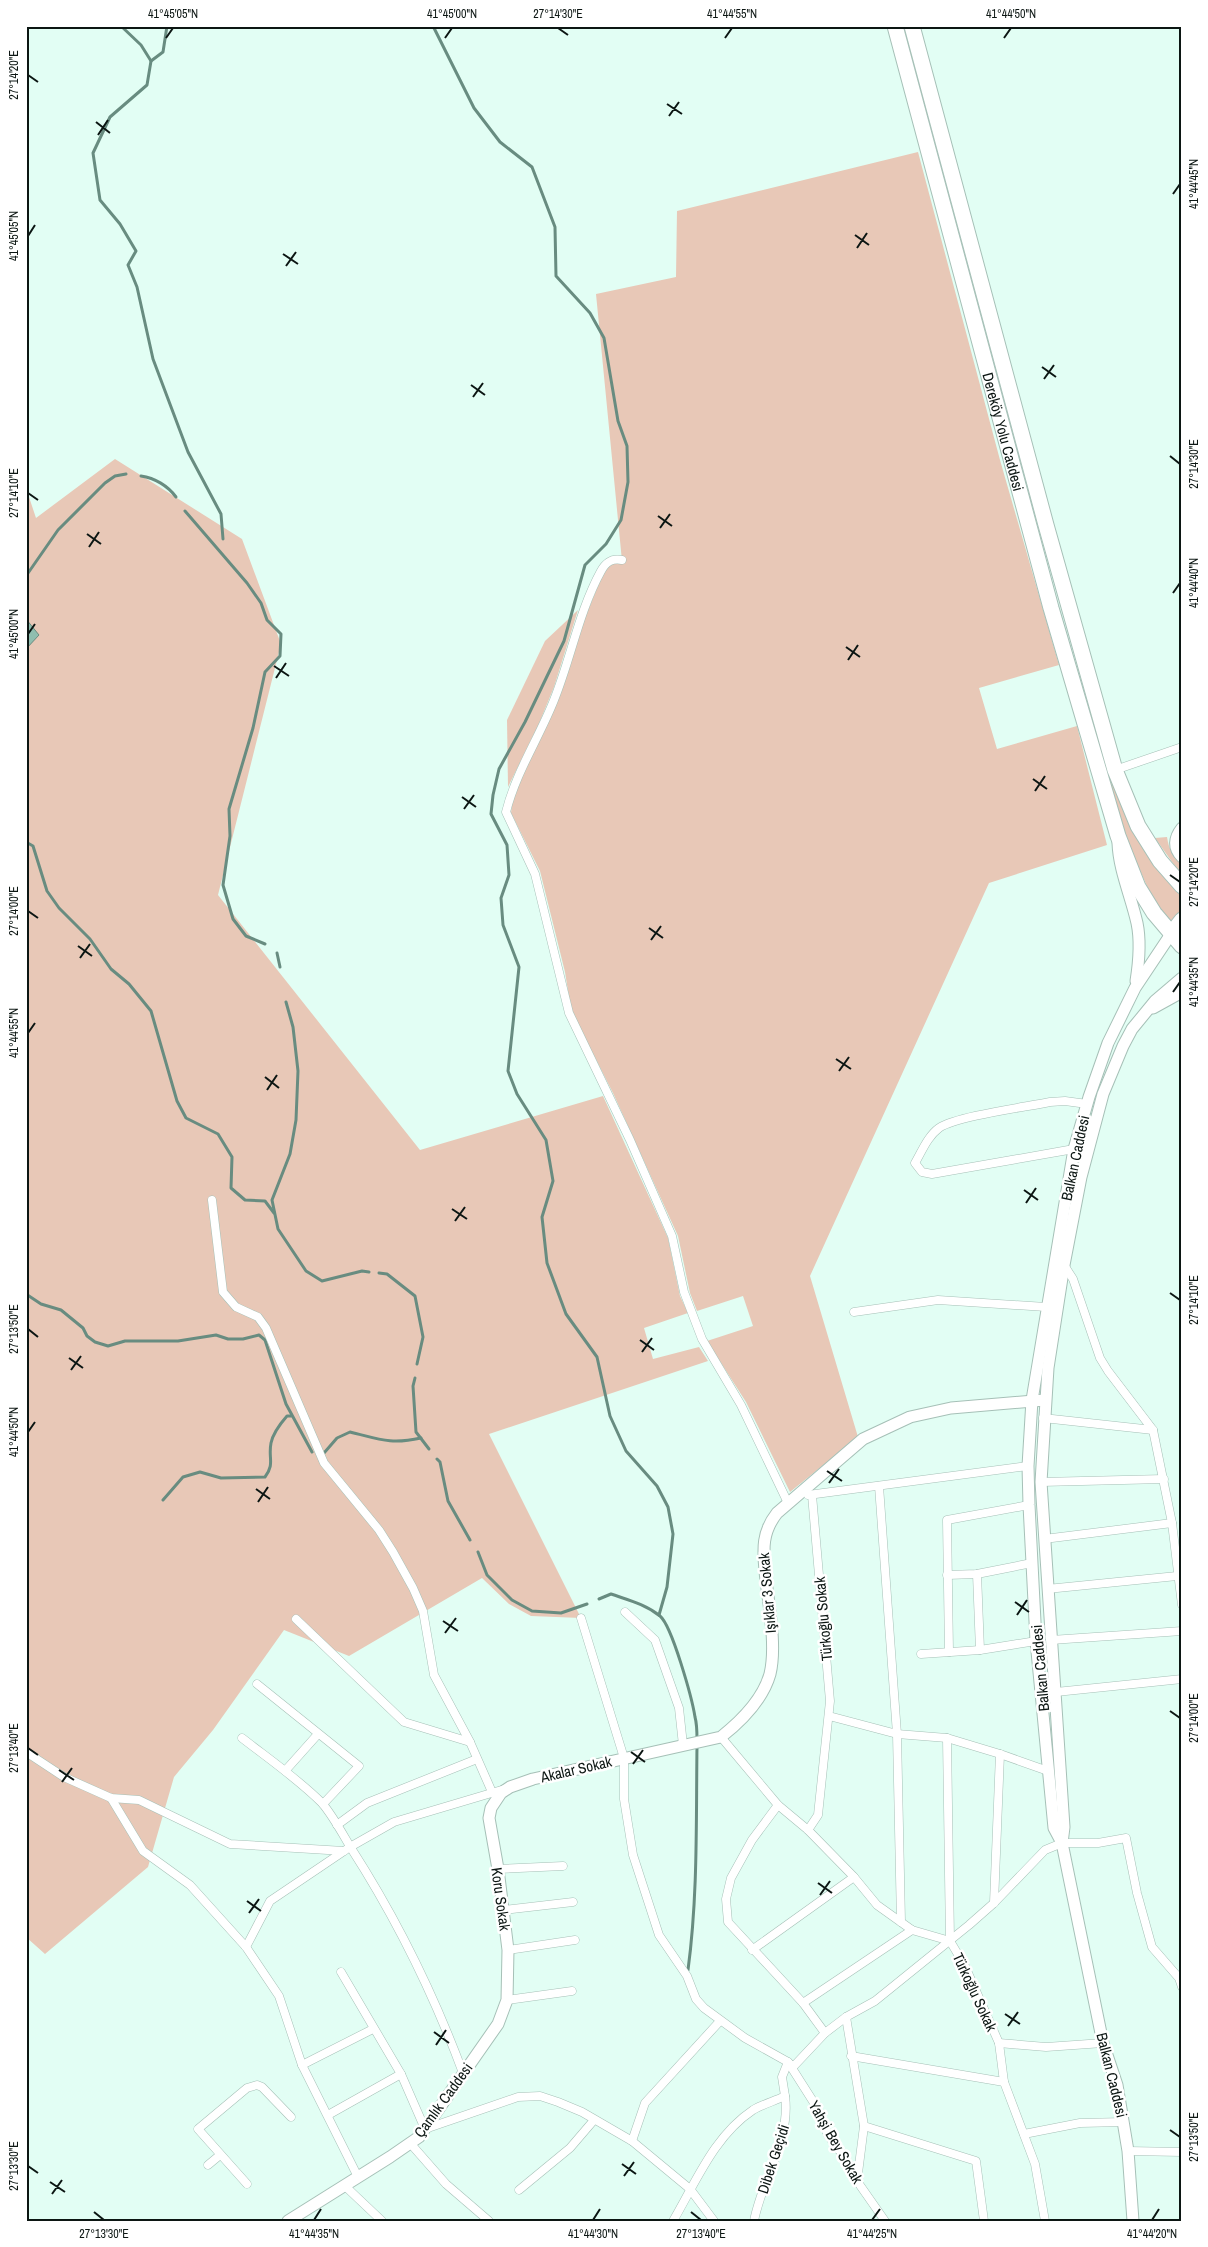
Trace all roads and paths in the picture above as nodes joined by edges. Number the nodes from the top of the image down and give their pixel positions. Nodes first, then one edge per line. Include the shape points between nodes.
1 (895, 26) edge
2 (912, 26) edge
3 (622, 560) dead end
4 (1182, 746) edge
5 (1115, 770) junction
6 (1182, 828) edge
7 (1118, 836) junction
8 (1182, 857) edge
9 (1182, 886) edge
10 (1182, 920) edge
11 (1171, 934) junction
12 (1182, 946) edge
13 (1182, 978) edge
14 (1135, 988) junction
15 (1182, 992) edge
16 (1146, 1010) junction
17 (1087, 1104) junction
18 (1074, 1149) junction
19 (212, 1200) dead end
20 (1064, 1265) junction
21 (1046, 1307) junction
22 (854, 1312) dead end
23 (1032, 1400) junction
24 (1045, 1400) junction
25 (1043, 1418) junction
26 (1153, 1430) junction
27 (1028, 1466) junction
28 (1164, 1479) junction
29 (1041, 1482) junction
30 (879, 1486) junction
31 (812, 1494) junction
32 (792, 1500) junction
33 (1029, 1505) junction
34 (1172, 1523) junction
35 (1044, 1539) junction
36 (1032, 1564) junction
37 (977, 1574) junction
38 (947, 1575) junction
39 (1177, 1576) junction
40 (1047, 1589) junction
41 (1182, 1605) edge
42 (625, 1612) dead end
43 (582, 1618) dead end
44 (296, 1619) dead end
45 (1182, 1631) edge
46 (1051, 1640) junction
47 (1036, 1641) junction
48 (980, 1650) junction
49 (949, 1652) junction
50 (920, 1654) dead end
51 (1182, 1679) edge
52 (257, 1684) dead end
53 (1056, 1692) junction
54 (828, 1716) junction
55 (318, 1734) junction
56 (897, 1734) junction
57 (721, 1737) junction
58 (242, 1738) dead end
59 (947, 1738) junction
60 (470, 1742) junction
61 (685, 1745) junction
62 (26, 1752) edge
63 (1000, 1754) junction
64 (624, 1758) junction
65 (477, 1759) junction
66 (285, 1771) junction
67 (1048, 1771) junction
68 (494, 1796) junction
69 (111, 1798) junction
70 (323, 1804) junction
71 (778, 1805) junction
72 (337, 1825) junction
73 (808, 1830) junction
74 (1062, 1843) junction
75 (347, 1849) junction
76 (563, 1866) dead end
77 (498, 1869) junction
78 (854, 1877) junction
79 (573, 1902) dead end
80 (994, 1903) junction
81 (503, 1910) junction
82 (900, 1922) junction
83 (912, 1930) junction
84 (575, 1940) dead end
85 (950, 1941) junction
86 (246, 1947) junction
87 (508, 1950) junction
88 (752, 1950) junction
89 (341, 1972) dead end
90 (1182, 1987) edge
91 (572, 1991) dead end
92 (507, 2000) junction
93 (803, 2003) junction
94 (846, 2017) junction
95 (720, 2020) junction
96 (373, 2029) junction
97 (825, 2033) junction
98 (999, 2043) junction
99 (1103, 2043) junction
100 (851, 2056) junction
101 (788, 2062) junction
102 (302, 2065) junction
103 (463, 2073) junction
104 (401, 2074) junction
105 (1004, 2082) junction
106 (785, 2096) junction
107 (328, 2115) junction
108 (291, 2116) dead end
109 (594, 2120) junction
110 (1124, 2122) junction
111 (864, 2126) junction
112 (425, 2129) junction
113 (1024, 2134) junction
114 (632, 2141) junction
115 (410, 2143) junction
116 (1128, 2151) junction
117 (1182, 2152) edge
118 (220, 2155) junction
119 (208, 2165) dead end
120 (358, 2177) junction
121 (857, 2181) junction
122 (247, 2184) dead end
123 (345, 2186) junction
124 (690, 2189) junction
125 (519, 2190) dead end
126 (331, 2194) junction
127 (288, 2221) edge
128 (299, 2221) edge
129 (382, 2221) edge
130 (489, 2221) edge
131 (673, 2221) edge
132 (714, 2221) edge
133 (754, 2221) edge
134 (885, 2221) edge
135 (984, 2221) edge
136 (1045, 2221) edge
137 (1133, 2221) edge

1 - 7 highway, Dereköy Yolu Caddesi via 1054,617
2 - 5 highway, Dereköy Yolu Caddesi
3 - 32 street via 616,558 602,570 559,688 512,790 506,812 535,874 569,1013 672,1236 684,1292 702,1339
4 - 5 street
5 - 9 highway, Dereköy Yolu Caddesi via 1138,826 1160,861
6 - 8 main road via 1175,844
7 - 11 highway, Dereköy Yolu Caddesi via 1138,887
7 - 14 main road via 1118,860 1137,925 1139,958
10 - 11 highway
11 - 12 highway, Dereköy Yolu Caddesi
11 - 14 main road, Balkan Caddesi
13 - 16 main road, Balkan Caddesi
14 - 17 main road, Balkan Caddesi via 1108,1044
15 - 16 main road
16 - 20 main road, Balkan Caddesi via 1123,1046 1103,1094 1084,1162
17 - 18 main road, Balkan Caddesi
17 - 18 street via 1050,1102 956,1121 940,1127 929,1138 915,1163 922,1172 932,1174
18 - 21 main road, Balkan Caddesi
19 - 60 street via 223,1292 236,1307 258,1317 266,1328 324,1463 379,1530 405,1573 423,1612 434,1675
20 - 24 main road, Balkan Caddesi
20 - 26 street via 1073,1279 1100,1358
21 - 22 street via 938,1300
21 - 23 main road, Balkan Caddesi
23 - 24 main road
23 - 27 main road, Balkan Caddesi
23 - 32 main road, Işıklar 3 Sokak via 951,1408 910,1417 863,1439
24 - 25 main road, Balkan Caddesi
25 - 26 street
25 - 29 main road, Balkan Caddesi
26 - 28 street
27 - 30 street
27 - 33 main road, Balkan Caddesi
28 - 29 street
28 - 34 street
29 - 35 main road, Balkan Caddesi
30 - 31 street
30 - 56 street
31 - 32 street
31 - 54 street, Türkoğlu Sokak via 830,1700
32 - 57 main road, Işıklar 3 Sokak via 769,1523 764,1541 771,1640 770,1674 748,1711
33 - 36 main road, Balkan Caddesi
33 - 38 street via 946,1520
34 - 35 street
34 - 39 street
35 - 40 main road, Balkan Caddesi
36 - 37 street
36 - 47 main road, Balkan Caddesi
37 - 38 street
37 - 48 street
38 - 49 street
39 - 40 street
39 - 41 street
40 - 46 main road, Balkan Caddesi
42 - 61 street via 655,1640 679,1708
43 - 64 street
44 - 60 street via 404,1722
45 - 46 street
46 - 47 main road
46 - 53 main road, Balkan Caddesi
47 - 48 street
47 - 67 main road, Balkan Caddesi
48 - 49 street
49 - 50 street
51 - 53 street
52 - 55 street
53 - 74 main road, Balkan Caddesi via 1064,1827
54 - 56 street
54 - 73 street, Türkoğlu Sokak via 818,1815
55 - 66 street
55 - 70 street via 360,1766
56 - 59 street
56 - 82 street
57 - 61 main road, Akalar Sokak
57 - 71 street, Türkoğlu Sokak
58 - 66 street
59 - 63 street
59 - 85 street
60 - 65 street
61 - 64 main road, Akalar Sokak
62 - 69 street via 64,1777
63 - 67 street
63 - 80 street
64 - 68 main road, Akalar Sokak via 533,1779
64 - 95 street via 624,1799 633,1855 659,1935 686,1976 696,1999
65 - 68 street
65 - 72 street via 367,1803
66 - 70 street
67 - 74 main road, Balkan Caddesi via 1054,1828
68 - 75 street via 394,1822
68 - 77 main road, Koru Sokak via 489,1818
69 - 75 street via 139,1800 230,1844
69 - 86 street via 143,1851 190,1885
70 - 72 street
71 - 73 street, Türkoğlu Sokak
71 - 88 street via 752,1840 731,1878 726,1899 728,1922
72 - 75 street
73 - 78 street, Türkoğlu Sokak
74 - 80 street via 1045,1850
74 - 90 street via 1126,1838 1136,1892 1152,1947 1179,1978
74 - 99 main road, Balkan Caddesi
75 - 86 street via 270,1901
75 - 103 street via 379,1890 446,2028
76 - 77 street
77 - 81 main road, Koru Sokak
78 - 82 street, Türkoğlu Sokak via 877,1906
78 - 88 street
79 - 81 street
80 - 85 street
81 - 87 main road, Koru Sokak
82 - 83 street, Türkoğlu Sokak
83 - 85 street, Türkoğlu Sokak
83 - 93 street
84 - 87 street
85 - 94 street via 875,2001
85 - 98 street, Türkoğlu Sokak via 965,1966
86 - 102 street via 280,1996
87 - 92 main road, Koru Sokak
88 - 93 street
89 - 96 street
91 - 92 street
92 - 103 main road, Çamlık Caddesi via 498,2024
93 - 97 street
94 - 97 street
94 - 100 street
95 - 101 street
95 - 114 street via 645,2102
96 - 102 street
96 - 104 street
97 - 101 street via 793,2067
98 - 99 street via 1046,2047
98 - 105 street, Türkoğlu Sokak
99 - 110 main road, Balkan Caddesi via 1117,2085
100 - 105 street
100 - 111 street
101 - 106 street, Dibek Geçidi via 782,2077
101 - 121 street, Yahşi Bey Sokak
102 - 107 street
103 - 112 main road, Çamlık Caddesi
104 - 107 street
104 - 112 street
105 - 113 street, Türkoğlu Sokak
106 - 124 street via 739,2121 718,2142
106 - 133 street, Dibek Geçidi via 787,2112 780,2144
107 - 120 street
108 - 118 street via 262,2087 247,2088 198,2129
109 - 112 street via 570,2106 540,2096 518,2097
109 - 114 street
109 - 125 street via 570,2148
110 - 113 street via 1080,2123
110 - 116 main road, Balkan Caddesi
111 - 121 street
111 - 135 street via 976,2160
112 - 115 main road, Çamlık Caddesi
113 - 136 street, Türkoğlu Sokak via 1035,2164
114 - 124 street
115 - 120 main road, Çamlık Caddesi
115 - 130 street via 446,2184
116 - 117 street
116 - 137 main road, Balkan Caddesi
118 - 119 street
118 - 122 street
120 - 123 main road, Çamlık Caddesi
121 - 134 street, Yahşi Bey Sokak
123 - 126 main road, Çamlık Caddesi
123 - 129 street
124 - 131 street
124 - 132 street
126 - 127 main road, Çamlık Caddesi
126 - 128 main road, Çamlık Caddesi

